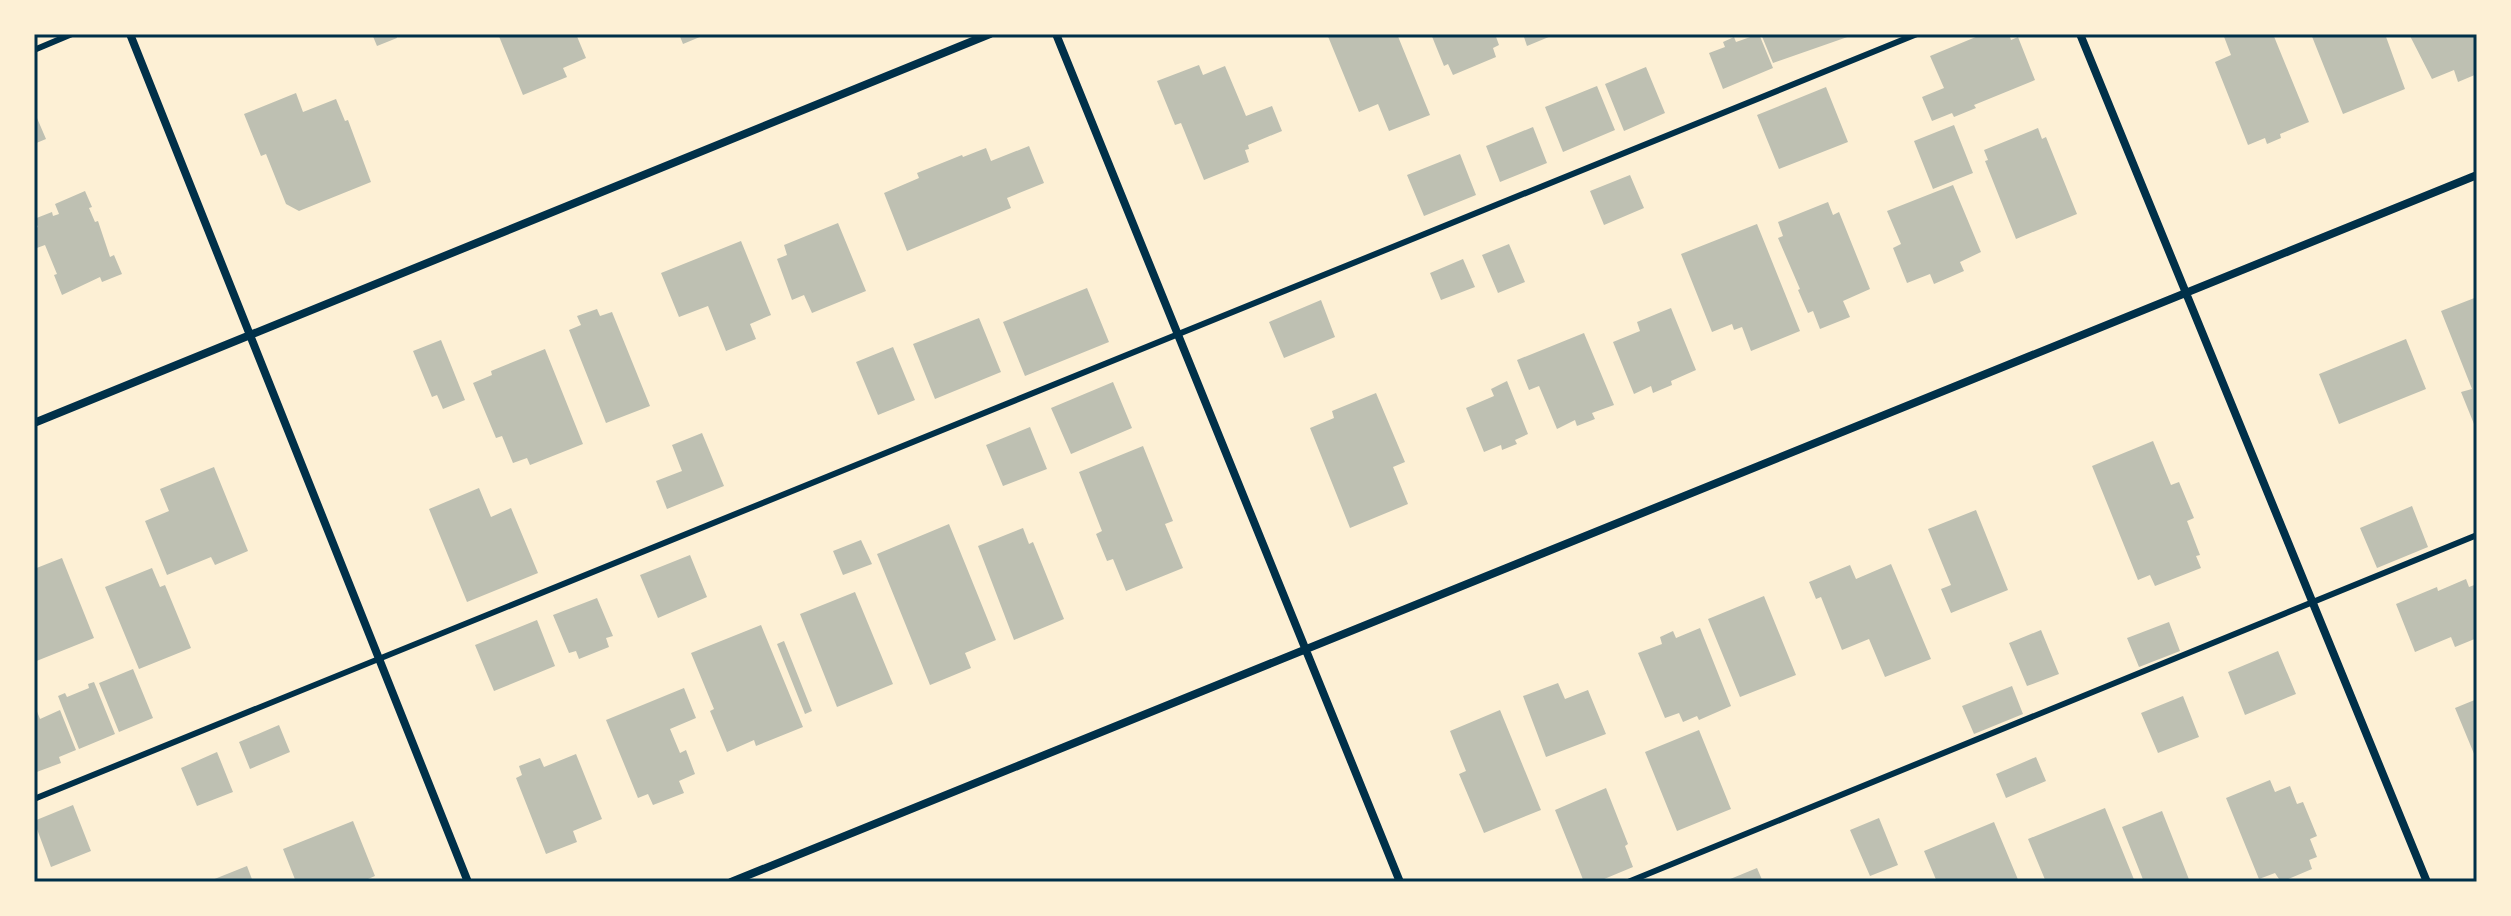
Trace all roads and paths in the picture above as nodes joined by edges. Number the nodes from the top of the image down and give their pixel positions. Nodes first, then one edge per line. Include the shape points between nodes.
1 (72, 34) edge
2 (130, 34) edge
3 (990, 34) edge
4 (1056, 34) edge
5 (1917, 34) edge
6 (2080, 34) edge
7 (34, 50) edge
8 (2477, 175) edge
9 (2187, 294) junction
10 (1177, 333) junction
11 (250, 336) junction
12 (34, 423) edge
13 (2477, 535) edge
14 (2313, 603) junction
15 (1305, 649) junction
16 (379, 661) junction
17 (34, 799) edge
18 (468, 882) edge
19 (731, 882) edge
20 (1400, 882) edge
21 (1628, 882) edge
22 (2427, 882) edge

1 - 7 lane
2 - 11 street
3 - 11 street
4 - 10 street
5 - 10 lane
6 - 9 street
8 - 9 street
9 - 14 street
9 - 15 street
10 - 15 street
10 - 16 lane
11 - 12 street
11 - 16 street
13 - 14 lane
14 - 21 lane
14 - 22 street
15 - 19 street
15 - 20 street
16 - 17 lane
16 - 18 street

